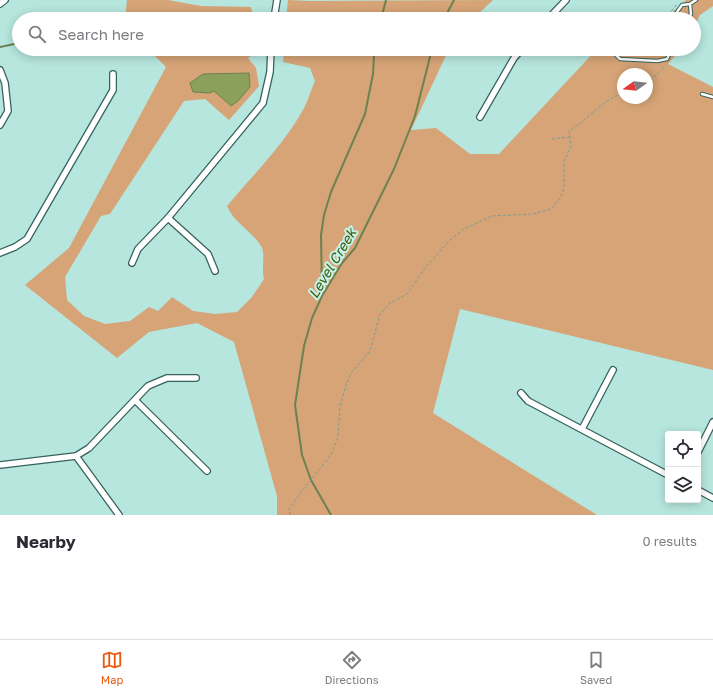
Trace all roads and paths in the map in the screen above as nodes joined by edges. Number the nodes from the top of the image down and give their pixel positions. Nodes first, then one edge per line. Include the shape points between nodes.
1 (5, 0) edge
2 (277, 0) edge
3 (566, 0) edge
4 (680, 0) edge
5 (696, 0) edge
6 (0, 4) edge
7 (690, 4) junction
8 (275, 12) edge
9 (555, 12) edge
10 (671, 12) edge
11 (677, 12) edge
12 (690, 12) edge
13 (271, 56) edge
14 (516, 56) edge
15 (617, 56) edge
16 (662, 56) edge
17 (668, 56) edge
18 (662, 60) junction
19 (0, 70) edge
20 (113, 74) dead end
21 (653, 78) edge
22 (702, 94) dead end
23 (617, 95) edge
24 (713, 97) edge
25 (480, 117) dead end
26 (0, 125) edge
27 (570, 137) junction
28 (552, 139) dead end
29 (168, 218) junction
30 (0, 253) edge
31 (132, 263) dead end
32 (215, 271) dead end
33 (613, 370) dead end
34 (196, 378) dead end
35 (521, 393) dead end
36 (135, 400) junction
37 (713, 422) edge
38 (582, 429) junction
39 (701, 446) edge
40 (76, 456) junction
41 (0, 465) edge
42 (207, 471) dead end
43 (665, 472) edge
44 (701, 492) edge
45 (713, 498) edge
46 (119, 515) edge
47 (290, 515) edge

1 - 6 street
2 - 8 street
3 - 9 street
4 - 10 path
5 - 7 lane
7 - 11 lane via 682,5
7 - 12 lane
13 - 29 street via 263,103
14 - 25 street
15 - 18 lane via 620,59
16 - 18 path
17 - 18 lane
18 - 21 path via 663,68
19 - 26 street via 8,111
20 - 30 street via 113,90 27,239
22 - 24 lane
23 - 27 path via 569,131
27 - 28 path
27 - 47 path via 571,146 564,161 564,188 561,197 551,209 533,214 492,216 464,229 450,240 425,268 407,294 390,303 380,314 370,351 351,373 344,388 338,437 331,455 289,509
29 - 31 street via 138,250
29 - 32 street via 208,254
33 - 38 street
34 - 36 street via 167,378 148,386
35 - 38 street via 528,401
36 - 40 street via 89,448
36 - 42 street
37 - 39 street
38 - 43 street
40 - 41 street
40 - 46 street
44 - 45 street

